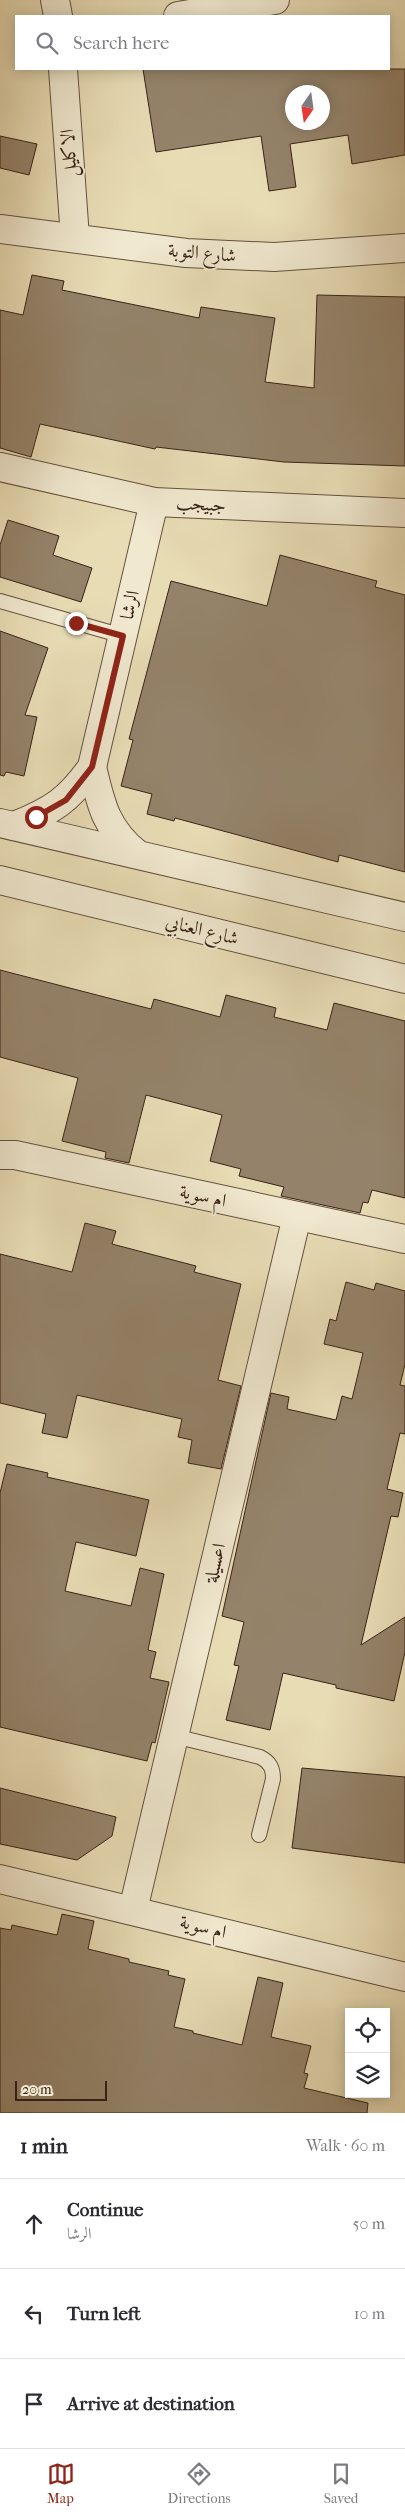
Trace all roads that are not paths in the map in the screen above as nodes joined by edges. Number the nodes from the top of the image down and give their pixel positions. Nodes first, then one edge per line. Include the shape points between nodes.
1 (55, 0) edge
2 (275, 0) edge
3 (58, 15) edge
4 (184, 15) edge
5 (63, 70) edge
6 (0, 229) edge
7 (75, 238) junction
8 (405, 248) edge
9 (0, 466) edge
10 (154, 502) junction
11 (405, 513) edge
12 (0, 601) edge
13 (123, 636) junction
14 (92, 767) junction
15 (7, 824) edge
16 (138, 854) junction
17 (0, 880) edge
18 (405, 917) edge
19 (405, 979) edge
20 (0, 1155) edge
21 (297, 1216) junction
22 (405, 1239) edge
23 (174, 1736) junction
24 (259, 1835) dead end
25 (0, 1879) edge
26 (132, 1910) junction
27 (405, 1977) edge

1 - 3 street
2 - 4 street
5 - 7 street, الاكليل
6 - 7 street, شارع التوبة
7 - 8 street, شارع التوبة via 186,253 274,257
9 - 10 street, جبيجب
10 - 11 street, جبيجب
10 - 13 street, الرشا
12 - 13 lane
13 - 14 street, الرشا
14 - 15 street, الرشا via 66,800 45,813
14 - 16 street, الرشا via 103,811 123,843
15 - 16 street
16 - 18 street
17 - 19 street, شارع العنابي
20 - 21 street, ام سوية
21 - 22 street, ام سوية
21 - 23 street, اعسيلة
23 - 24 lane via 260,1757 268,1762 273,1770 273,1779
23 - 26 street, اعسيلة
25 - 26 street, ام سوية
26 - 27 street, ام سوية

